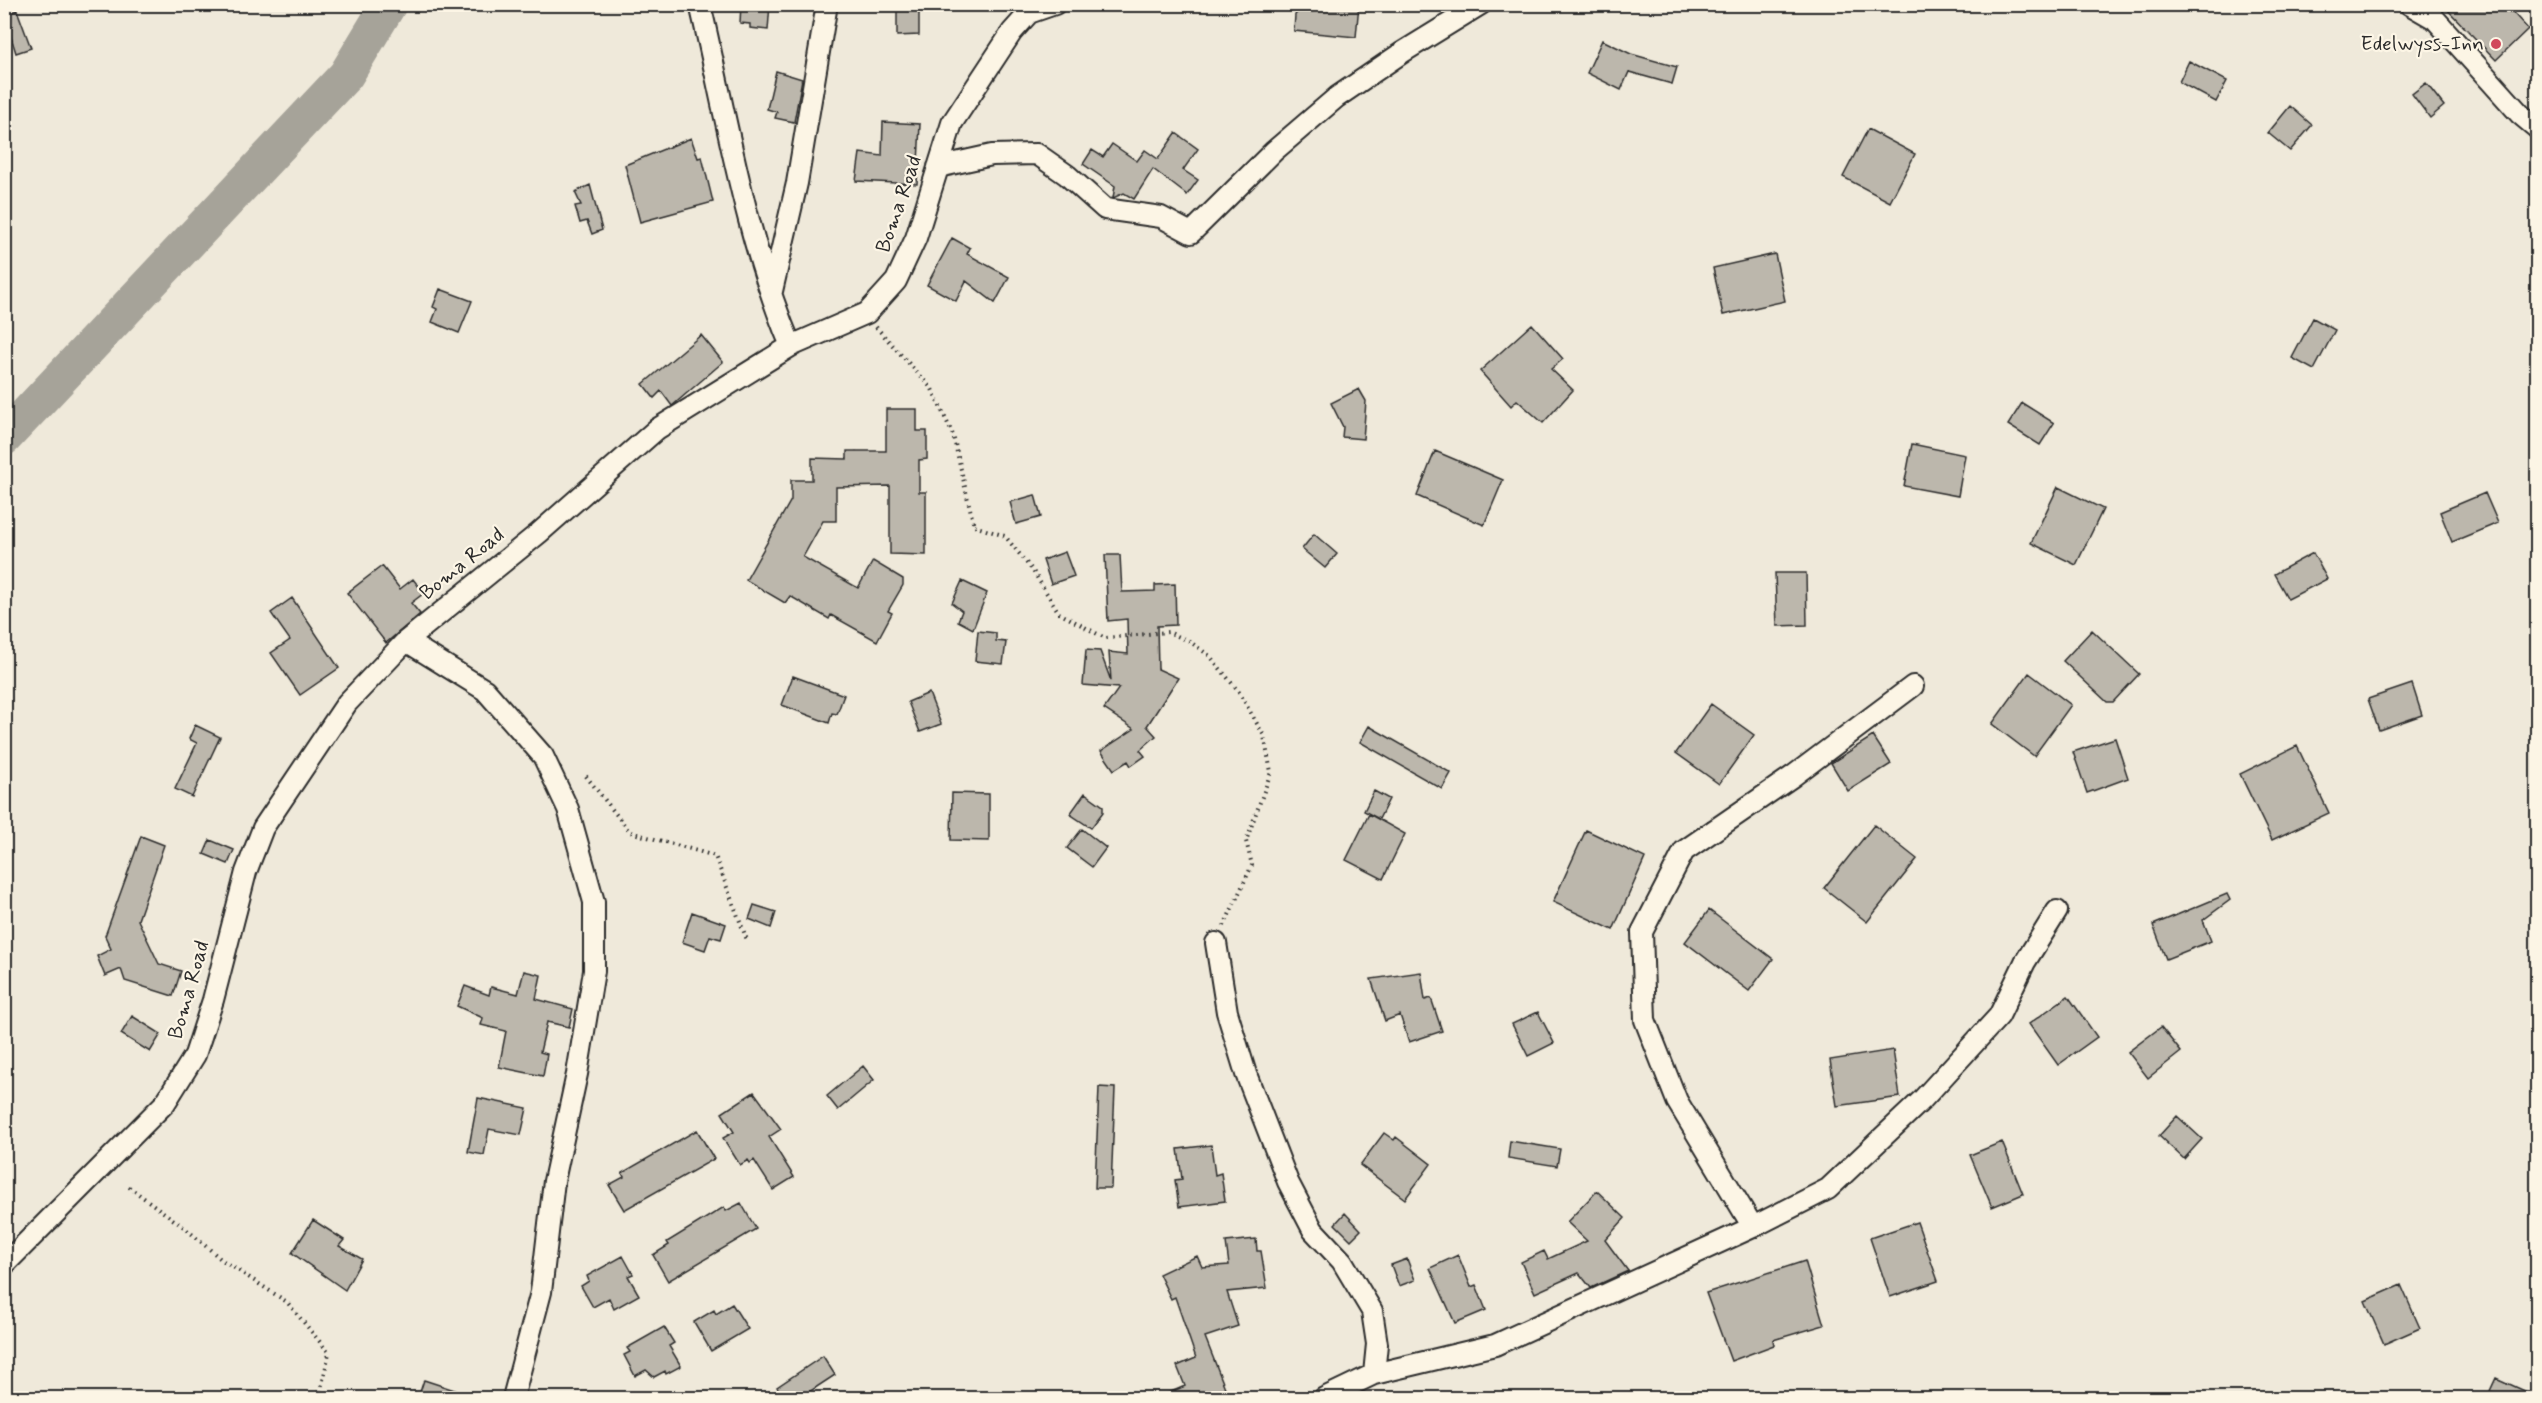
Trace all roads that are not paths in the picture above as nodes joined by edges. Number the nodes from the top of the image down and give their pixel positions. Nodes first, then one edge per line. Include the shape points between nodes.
1 (700, 4) edge
2 (827, 4) edge
3 (1055, 4) edge
4 (1481, 4) edge
5 (2409, 4) edge
6 (2538, 129) edge
7 (938, 167) junction
8 (770, 297) junction
9 (791, 346) junction
10 (406, 641) junction
11 (1913, 686) dead end
12 (2057, 911) dead end
13 (1216, 943) road end
14 (1753, 1227) junction
15 (4, 1265) edge
16 (1374, 1374) junction
17 (513, 1398) edge
18 (1324, 1398) edge

1 - 8 street
2 - 8 street via 797,183
3 - 7 street, Boma Road via 1029,13 1012,32 952,123
4 - 7 street via 1337,97 1274,151 1191,233 1161,217 1105,209 1037,154 992,156
5 - 6 street via 2435,19
7 - 9 street, Boma Road via 916,238 896,281 867,313
8 - 9 street
9 - 10 street, Boma Road via 657,429 539,533
10 - 15 street, Boma Road via 347,703 263,828 246,872 195,1055 165,1103
10 - 17 street via 484,690 543,756 568,809 594,902 594,971 554,1181 541,1292
11 - 14 street via 1684,851 1642,932 1645,1020 1677,1101
12 - 14 street via 2025,962 2000,1016 1922,1100 1828,1189
13 - 16 street via 1227,1012 1246,1074 1288,1182 1313,1230 1342,1261 1372,1311 1377,1344
14 - 16 street via 1495,1345
16 - 18 street

